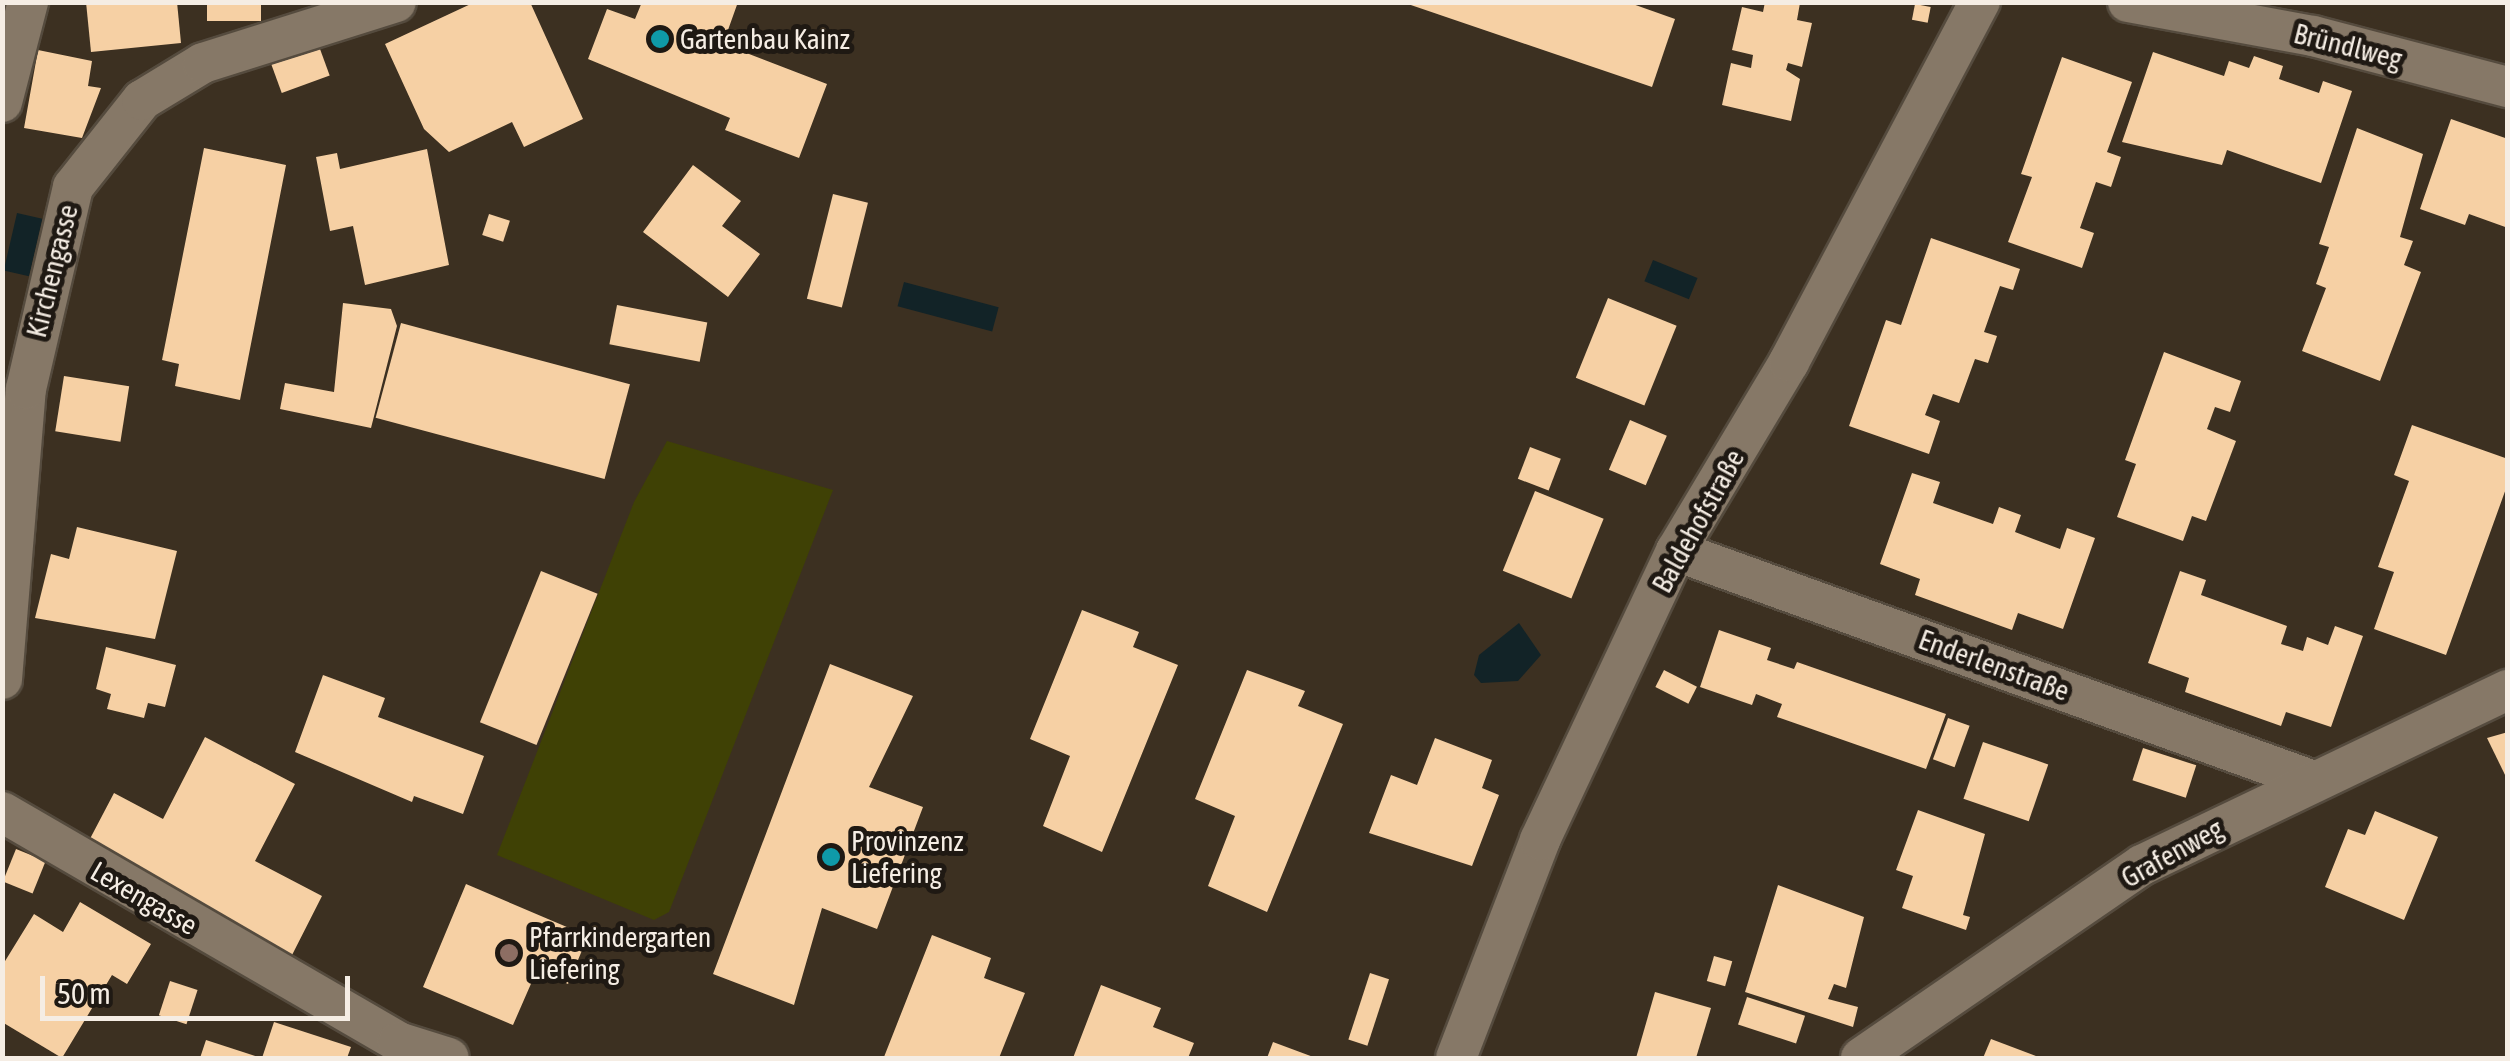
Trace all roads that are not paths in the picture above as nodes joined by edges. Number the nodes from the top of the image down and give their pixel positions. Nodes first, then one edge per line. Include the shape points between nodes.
1 (28, 2) edge
2 (396, 2) edge
3 (1980, 2) edge
4 (2128, 2) edge
5 (2508, 87) edge
6 (2, 102) edge
7 (1676, 551) junction
8 (2, 679) edge
9 (2508, 690) edge
10 (2311, 780) junction
11 (2, 812) edge
12 (450, 1058) edge
13 (1456, 1058) edge
14 (1860, 1058) edge

1 - 6 street
2 - 8 street, Kirchengasse via 204,63 142,100 72,186 26,389
3 - 7 street, Baldehofstraße via 1789,362
4 - 5 street, Bründlweg via 2313,36
7 - 10 street, Enderlenstraße
7 - 13 street, Baldehofstraße via 1540,840
9 - 10 street, Grafenweg
10 - 14 street, Grafenweg via 2142,865
11 - 12 street, Lexengasse via 398,1042

